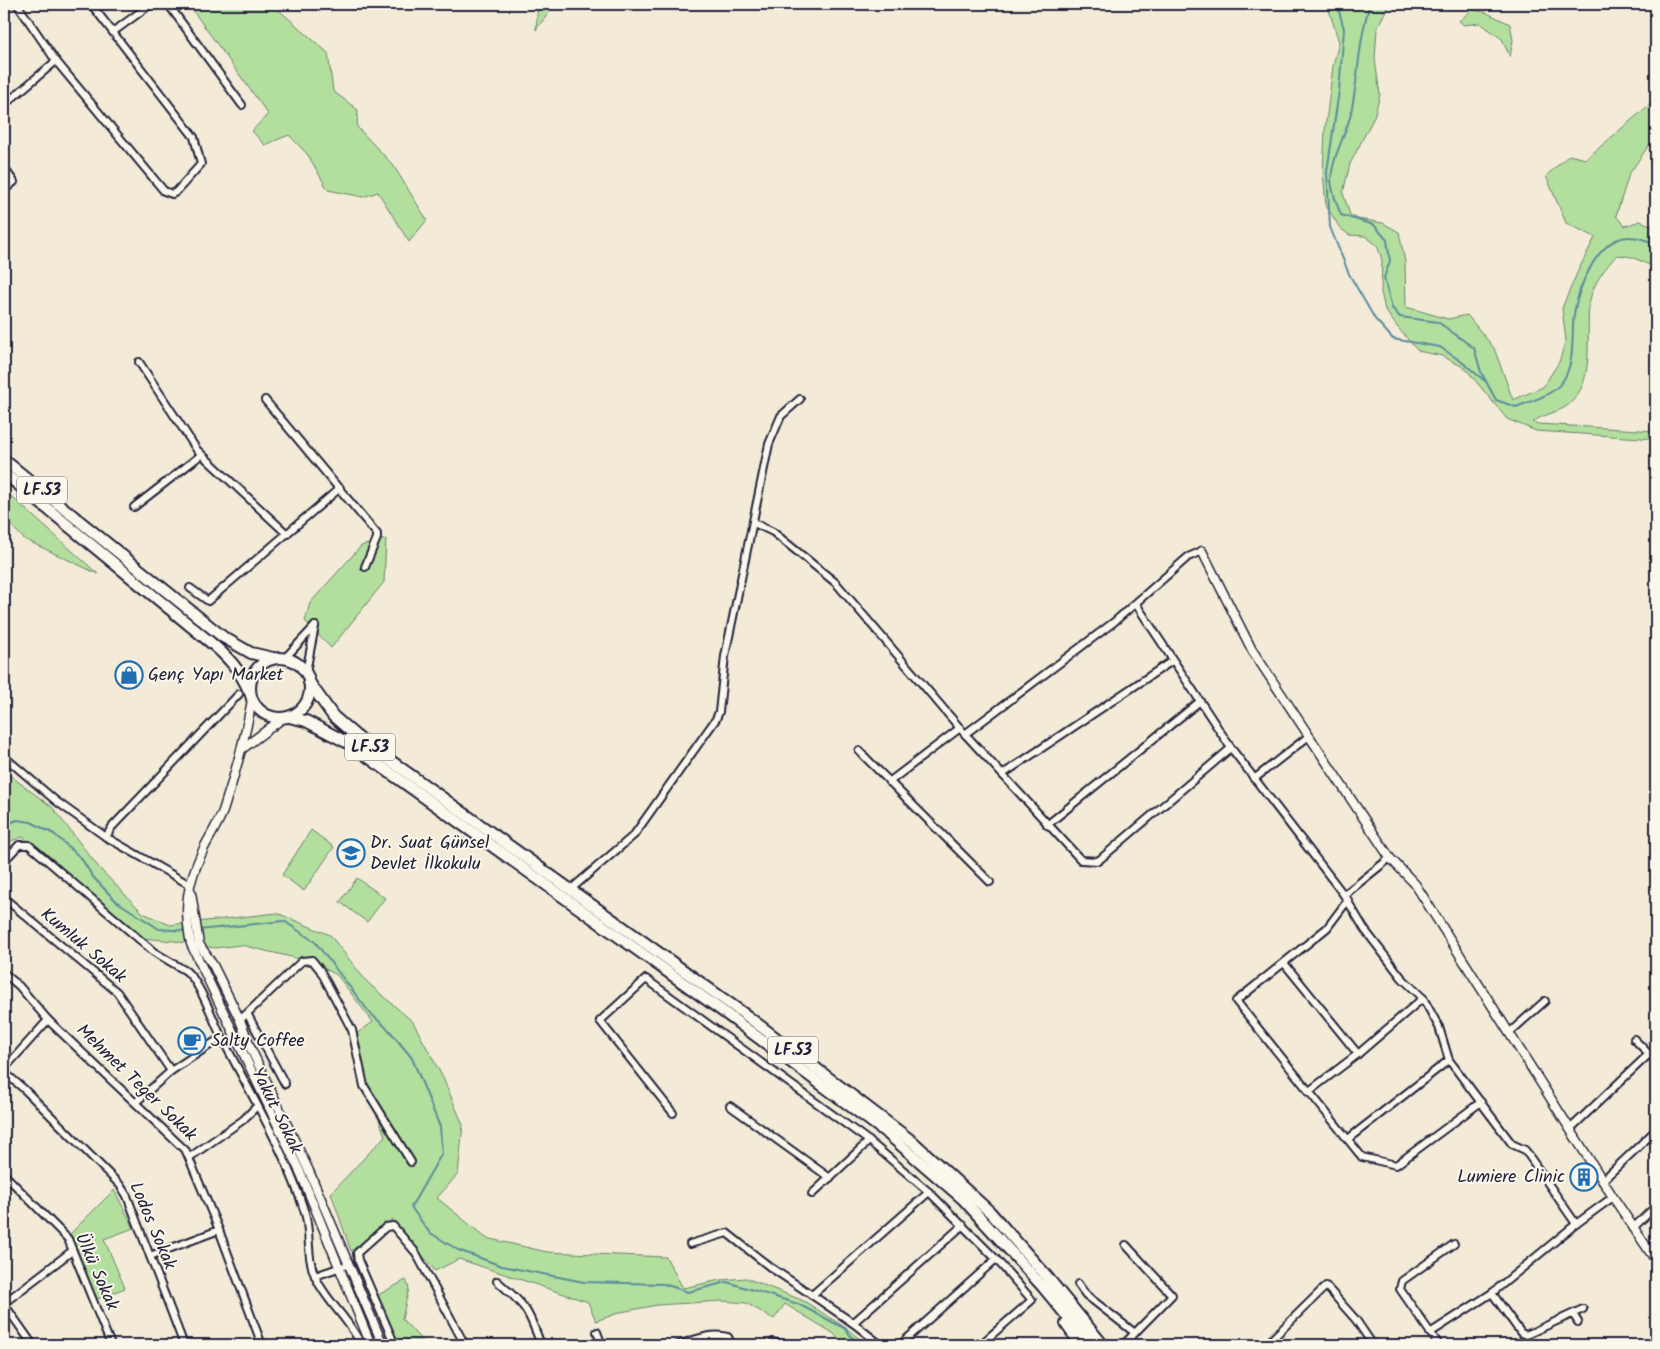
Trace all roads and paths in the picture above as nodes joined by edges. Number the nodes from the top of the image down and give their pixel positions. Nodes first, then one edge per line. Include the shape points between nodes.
1 (17, 4) edge
2 (90, 4) edge
3 (151, 4) edge
4 (168, 4) edge
5 (113, 32) junction
6 (56, 61) junction
7 (4, 104) edge
8 (242, 105) dead end
9 (4, 168) edge
10 (4, 190) edge
11 (138, 362) dead end
12 (800, 399) dead end
13 (265, 400) dead end
14 (201, 455) junction
15 (4, 460) edge
16 (4, 473) edge
17 (340, 488) junction
18 (134, 507) dead end
19 (754, 523) junction
20 (287, 534) junction
21 (1202, 551) joint
22 (365, 567) dead end
23 (190, 588) dead end
24 (1136, 604) junction
25 (273, 658) junction
26 (285, 658) junction
27 (1172, 661) junction
28 (308, 677) junction
29 (239, 694) dead end
30 (251, 696) junction
31 (1199, 702) junction
32 (286, 717) junction
33 (960, 728) junction
34 (965, 734) junction
35 (1308, 736) junction
36 (1231, 748) junction
37 (242, 749) junction
38 (858, 751) dead end
39 (7, 759) dead end
40 (1003, 774) junction
41 (1254, 779) junction
42 (889, 782) junction
43 (1047, 825) junction
44 (106, 837) junction
45 (1390, 858) junction
46 (4, 861) edge
47 (990, 882) dead end
48 (190, 885) junction
49 (570, 890) junction
50 (4, 898) edge
51 (1346, 898) junction
52 (195, 944) junction
53 (1284, 963) junction
54 (4, 973) edge
55 (1422, 998) junction
56 (1545, 1001) dead end
57 (248, 1015) junction
58 (48, 1020) junction
59 (240, 1020) junction
60 (1509, 1033) junction
61 (222, 1037) junction
62 (1634, 1038) dead end
63 (1358, 1054) junction
64 (1649, 1054) junction
65 (1449, 1060) junction
66 (1656, 1061) edge
67 (4, 1070) edge
68 (171, 1071) junction
69 (285, 1084) dead end
70 (1308, 1092) junction
71 (136, 1102) junction
72 (1481, 1102) junction
73 (257, 1106) junction
74 (730, 1106) dead end
75 (673, 1113) dead end
76 (1570, 1129) junction
77 (1656, 1130) edge
78 (1348, 1139) junction
79 (869, 1141) junction
80 (190, 1157) junction
81 (411, 1162) dead end
82 (4, 1174) edge
83 (830, 1178) junction
84 (1602, 1181) junction
85 (929, 1192) junction
86 (812, 1194) dead end
87 (1613, 1197) junction
88 (963, 1199) junction
89 (1656, 1206) edge
90 (963, 1224) junction
91 (1576, 1224) junction
92 (1633, 1228) junction
93 (219, 1230) junction
94 (690, 1244) dead end
95 (1454, 1244) dead end
96 (1126, 1245) dead end
97 (72, 1251) junction
98 (150, 1256) junction
99 (996, 1259) junction
100 (1656, 1262) edge
101 (347, 1265) junction
102 (338, 1268) junction
103 (315, 1276) junction
104 (497, 1281) dead end
105 (1078, 1284) dead end
106 (1492, 1293) junction
107 (812, 1295) junction
108 (4, 1304) edge
109 (1583, 1309) dead end
110 (1573, 1314) junction
111 (853, 1322) junction
112 (1578, 1322) dead end
113 (597, 1332) dead end
114 (1135, 1333) junction
115 (1430, 1333) junction
116 (1274, 1339) junction
117 (394, 1342) edge
118 (773, 1342) dead end
119 (33, 1345) edge
120 (111, 1345) edge
121 (184, 1345) edge
122 (262, 1345) edge
123 (361, 1345) edge
124 (372, 1345) edge
125 (383, 1345) edge
126 (465, 1345) edge
127 (541, 1345) edge
128 (602, 1345) edge
129 (678, 1345) edge
130 (732, 1345) edge
131 (786, 1345) edge
132 (881, 1345) edge
133 (900, 1345) edge
134 (980, 1345) edge
135 (1082, 1345) edge
136 (1091, 1345) edge
137 (1103, 1345) edge
138 (1123, 1345) edge
139 (1266, 1345) edge
140 (1279, 1345) edge
141 (1373, 1345) edge
142 (1439, 1345) edge

1 - 6 street
2 - 5 street
3 - 5 street
4 - 8 street
5 - 6 street via 194,137 201,164 176,192 164,191
6 - 7 street
9 - 10 street via 14,182
11 - 14 street
12 - 19 street via 781,416 770,444
13 - 17 street
14 - 18 street
14 - 20 street
15 - 25 highway, LF.53 via 223,637 251,653
16 - 30 highway, LF.53 via 217,648 242,674
17 - 20 street
17 - 22 street via 377,534
19 - 33 street via 773,532 836,583
19 - 49 street via 725,656 716,719 634,835
20 - 23 street via 208,601
21 - 24 street via 1188,557
21 - 35 street via 1252,650
24 - 27 street
24 - 34 street
25 - 26 highway, LF.53
25 - 30 highway via 260,664 254,672 250,681
26 - 28 highway, LF.53 via 300,666
26 - 28 street via 315,626
27 - 31 street
27 - 40 street
28 - 32 highway via 308,699 303,707
28 - 49 highway, LF.53 via 333,716 356,736
29 - 44 street
30 - 32 highway, LF.53 via 264,714
30 - 37 street
31 - 36 street
31 - 43 street
32 - 37 street
32 - 88 highway, LF.53 via 320,727 350,744 438,806 839,1097 888,1134
33 - 34 street
33 - 42 street
34 - 40 street
35 - 41 street
35 - 45 street
36 - 41 street
36 - 43 street via 1098,861 1080,860
37 - 48 street via 222,814 203,850
38 - 42 street
39 - 44 street via 56,801
40 - 43 street
41 - 51 street
42 - 47 street
44 - 48 street
45 - 51 street
45 - 60 street via 1415,884
46 - 61 street, Yakut Sokak via 14,849 24,844 34,848 154,952 189,973
48 - 52 street
48 - 52 street via 186,918
49 - 137 highway, LF.53 via 867,1105 936,1162 1018,1242
50 - 68 street, Kumluk Sokak via 117,992
51 - 53 street via 1327,928
51 - 55 street via 1365,930
52 - 59 street via 213,965
52 - 102 street via 301,1174
53 - 63 street
53 - 70 street via 1236,1001
54 - 58 street, Mehmet Teger Sokak
55 - 63 street
55 - 65 street via 1439,1027
56 - 60 street
57 - 59 street
57 - 69 street
57 - 81 street via 302,961 312,960 352,1030 364,1086
58 - 67 street
58 - 71 street, Mehmet Teger Sokak
59 - 101 street via 309,1171
60 - 76 street
61 - 68 street
61 - 73 street, Yakut Sokak
62 - 64 street
63 - 70 street
64 - 66 street
64 - 76 street
65 - 72 street
65 - 78 street
67 - 98 street, Lodos Sokak via 120,1185
68 - 71 street
70 - 78 street
71 - 80 street, Mehmet Teger Sokak via 180,1143
72 - 78 street via 1396,1165 1364,1158
72 - 91 street via 1512,1144 1525,1150
73 - 80 street via 243,1120
73 - 103 street, Yakut Sokak via 305,1214 310,1261
74 - 83 street
75 - 79 street via 600,1020 646,979
76 - 84 street
77 - 84 street
79 - 83 street
79 - 85 street
80 - 93 street, Mehmet Teger Sokak
82 - 97 street, Ülkü Sokak via 58,1227 68,1239
83 - 86 street
84 - 87 street
85 - 90 street
85 - 107 street
87 - 91 street
87 - 92 street
88 - 135 highway
88 - 136 highway, LF.53
89 - 92 street
90 - 99 street
90 - 111 street
91 - 106 street
92 - 100 street
93 - 98 street
93 - 122 street, Mehmet Teger Sokak
94 - 107 street via 726,1234
95 - 115 street via 1400,1285
96 - 114 street via 1172,1295
97 - 108 street
97 - 120 street, Ülkü Sokak
98 - 121 street, Lodos Sokak
99 - 133 street
99 - 134 street via 1032,1300
101 - 102 street
101 - 125 street
102 - 103 street
102 - 124 street
103 - 123 street, Yakut Sokak
104 - 127 street via 529,1313
105 - 114 street via 1086,1295
106 - 110 street via 1521,1333 1526,1335
106 - 115 street
107 - 111 street
108 - 119 street
109 - 110 street
110 - 112 street
111 - 132 street
113 - 128 street
114 - 138 street
115 - 142 street
116 - 139 street
116 - 140 street
116 - 141 street via 1326,1286
117 - 126 street via 357,1253 386,1227 393,1226 416,1253
118 - 131 street
129 - 130 street via 721,1335 728,1337

